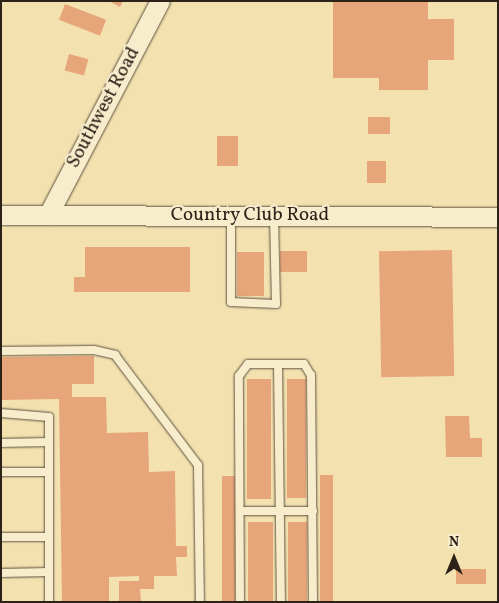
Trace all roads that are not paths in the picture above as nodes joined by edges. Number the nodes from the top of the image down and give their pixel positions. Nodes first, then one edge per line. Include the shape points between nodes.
1 (160, 1) edge
2 (1, 215) edge
3 (48, 215) junction
4 (274, 215) junction
5 (231, 216) junction
6 (498, 217) edge
7 (1, 351) edge
8 (278, 364) junction
9 (1, 413) edge
10 (49, 442) junction
11 (1, 443) edge
12 (1, 472) edge
13 (49, 472) junction
14 (240, 511) junction
15 (280, 511) junction
16 (312, 511) junction
17 (49, 537) junction
18 (1, 538) edge
19 (49, 572) junction
20 (1, 573) edge
21 (49, 602) edge
22 (200, 602) edge
23 (240, 602) edge
24 (280, 602) edge
25 (313, 602) edge

1 - 3 street, Southwest Road
2 - 3 street, Country Club Road
3 - 5 street, Country Club Road
4 - 5 street, Country Club Road
4 - 5 lane via 276,304 231,302
4 - 6 street, Country Club Road
7 - 22 lane via 94,350 115,355 198,465
8 - 14 lane via 248,364 238,376
8 - 15 lane
8 - 16 lane via 304,364 311,375
9 - 10 lane via 49,417
10 - 11 lane
10 - 13 lane
12 - 13 lane
13 - 17 lane
14 - 15 lane
14 - 23 lane
15 - 16 lane
15 - 24 lane
16 - 25 lane
17 - 18 lane
17 - 19 lane
19 - 20 lane
19 - 21 lane

